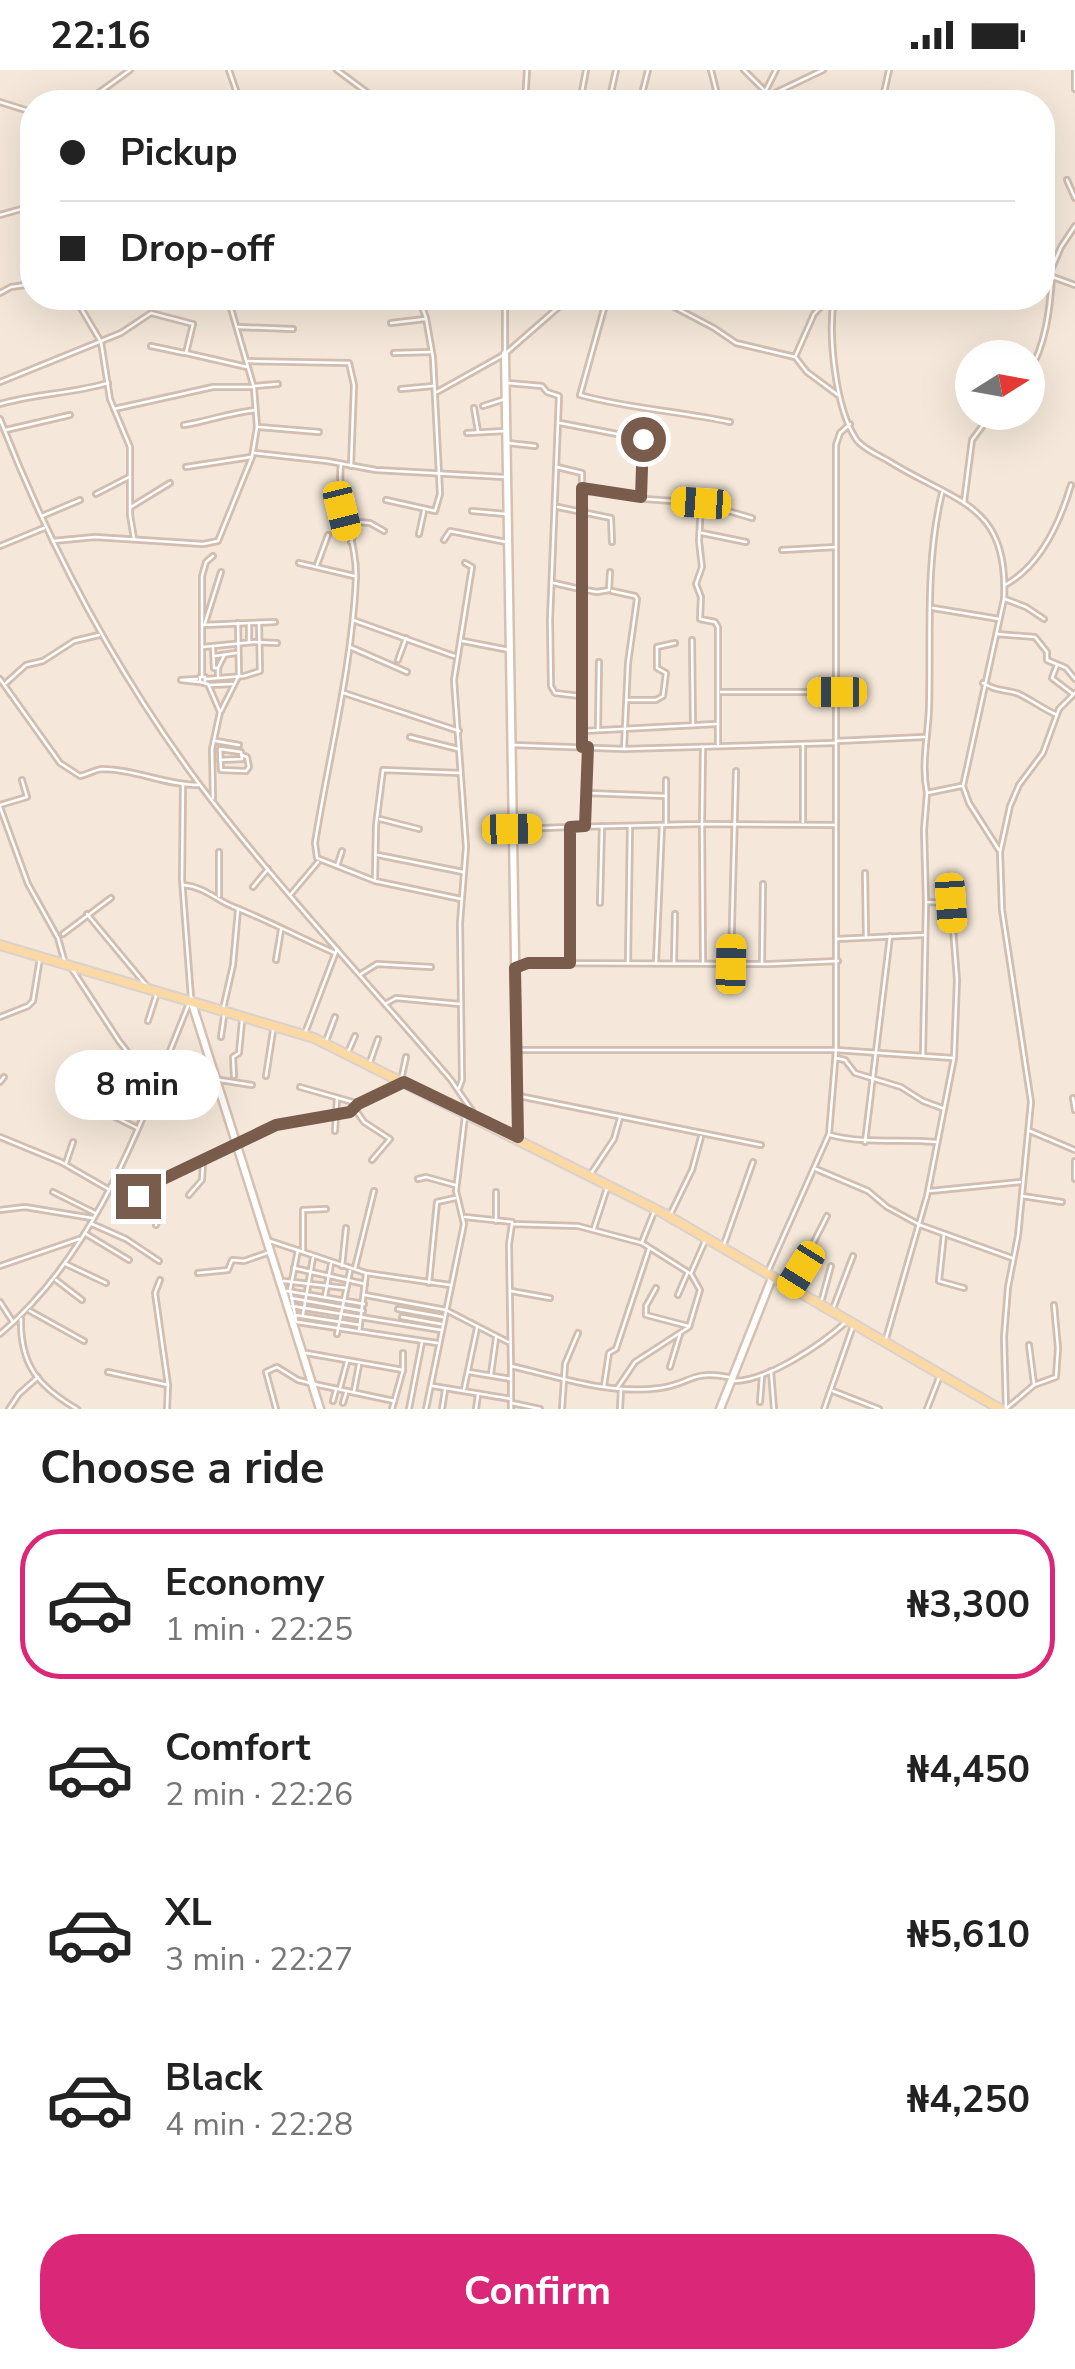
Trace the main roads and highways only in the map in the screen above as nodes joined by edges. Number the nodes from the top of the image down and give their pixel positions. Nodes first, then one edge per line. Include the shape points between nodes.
1 (0, 945) edge
2 (1004, 1409) edge

1 - 2 main road via 326,1043 669,1216

